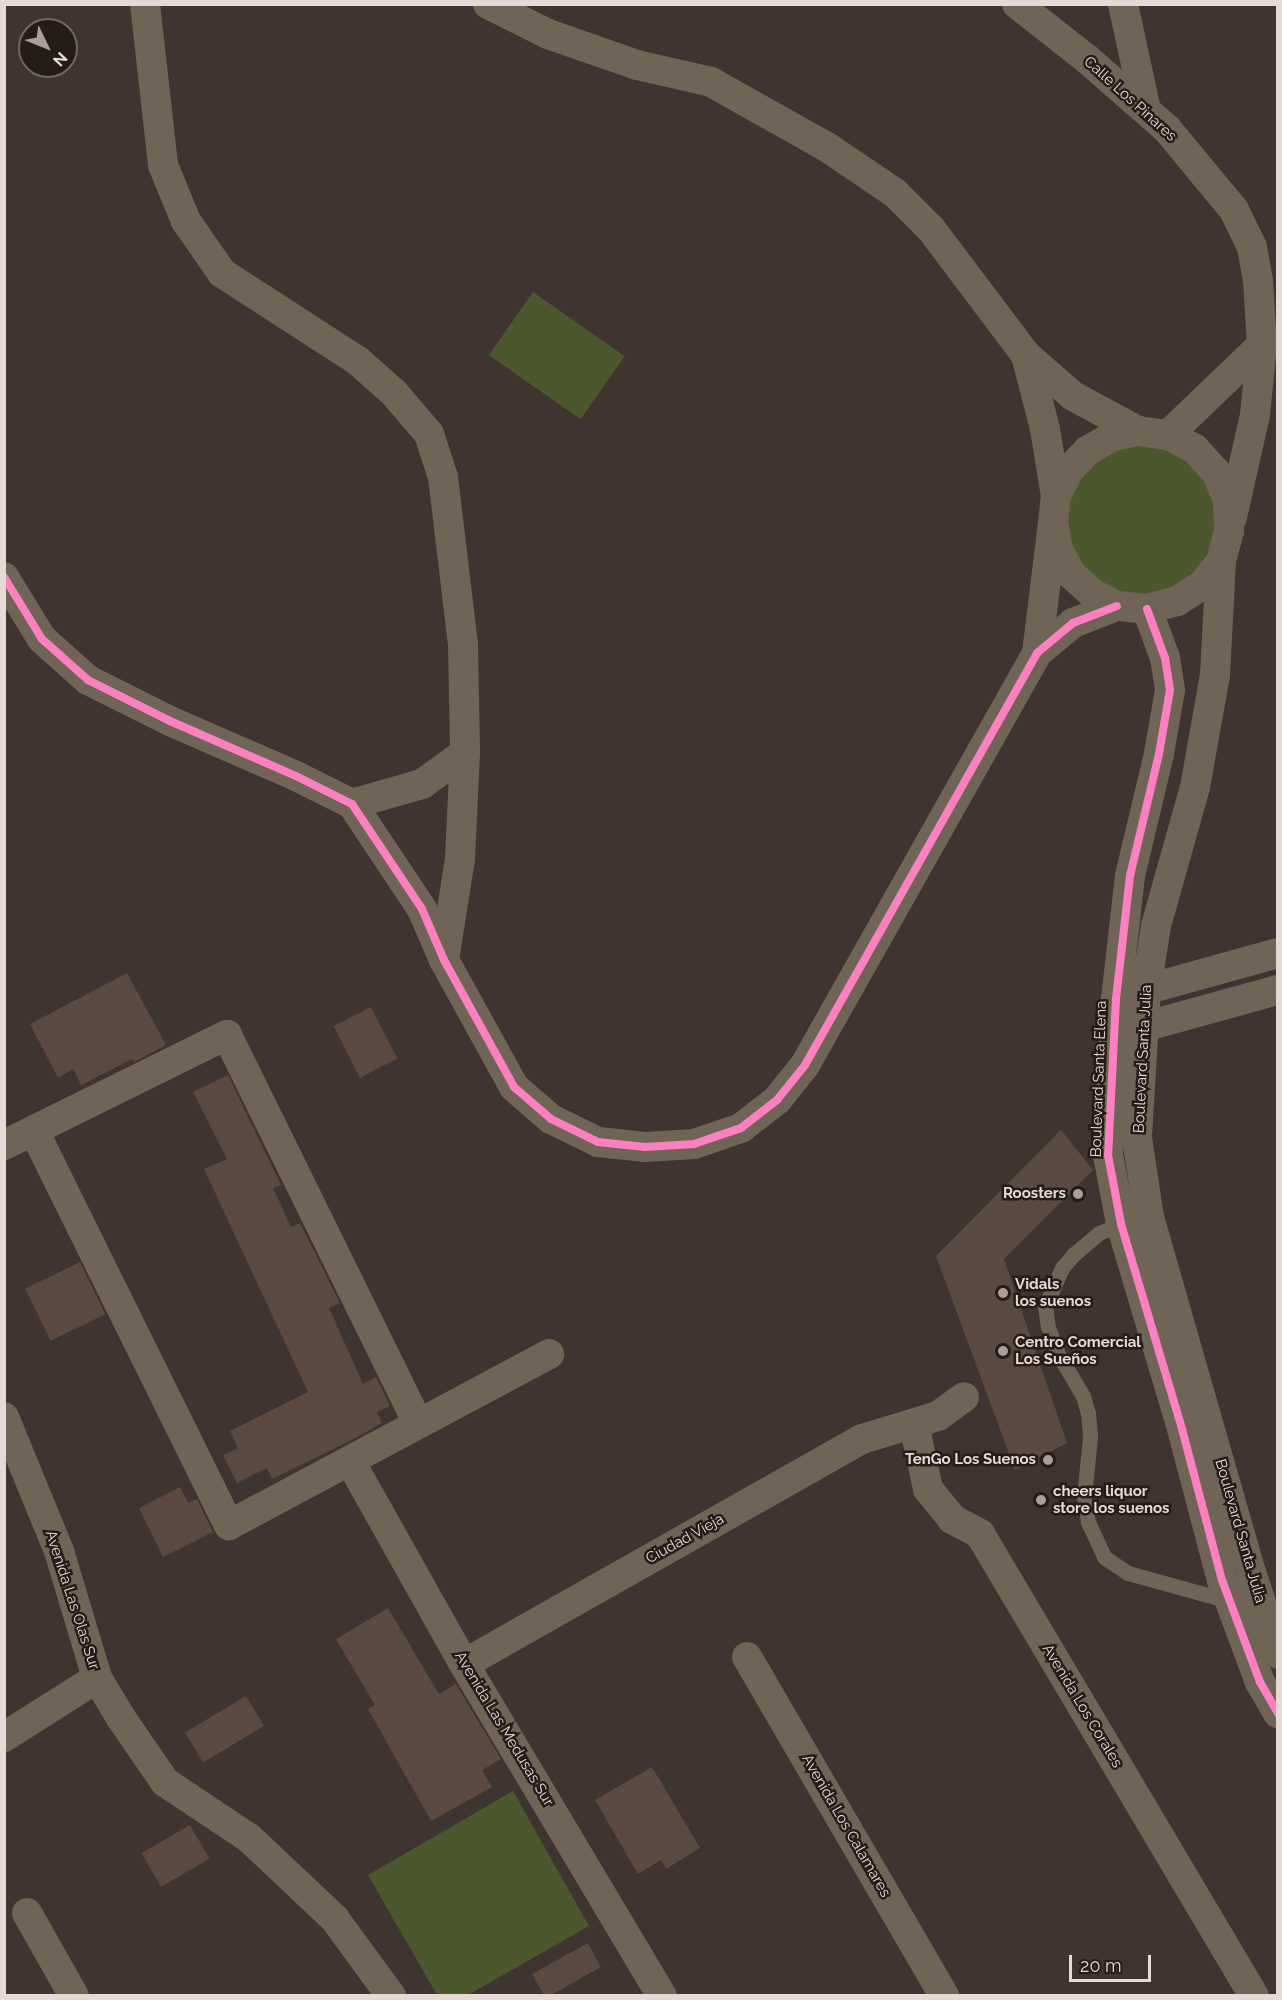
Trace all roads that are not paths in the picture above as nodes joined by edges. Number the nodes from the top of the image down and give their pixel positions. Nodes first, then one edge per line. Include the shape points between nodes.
1 (145, 4) edge
2 (488, 4) edge
3 (1123, 4) edge
4 (1028, 6) edge
5 (1146, 110) junction
6 (1262, 345) junction
7 (1026, 356) junction
8 (1138, 431) junction
9 (1168, 435) junction
10 (1055, 509) junction
11 (1229, 531) junction
12 (1221, 561) junction
13 (4, 577) edge
14 (1117, 606) junction
15 (1147, 609) junction
16 (1037, 653) junction
17 (465, 753) junction
18 (352, 804) junction
19 (1278, 953) edge
20 (444, 960) junction
21 (1146, 989) junction
22 (1278, 990) edge
23 (1116, 999) junction
24 (1142, 1029) junction
25 (1113, 1034) junction
26 (34, 1131) junction
27 (4, 1145) edge
28 (1149, 1217) junction
29 (1121, 1224) junction
30 (549, 1354) dead end
31 (964, 1397) dead end
32 (418, 1424) junction
33 (6, 1425) edge
34 (910, 1425) junction
35 (350, 1461) junction
36 (1230, 1601) junction
37 (1278, 1654) edge
38 (747, 1657) dead end
39 (464, 1664) junction
40 (97, 1678) junction
41 (1278, 1713) edge
42 (4, 1737) edge
43 (27, 1913) dead end
44 (74, 1995) edge
45 (391, 1995) edge
46 (662, 1995) edge
47 (944, 1995) edge
48 (1254, 1995) edge

1 - 17 street via 163,165 186,221 222,273 358,361 394,393 429,434 443,477 463,644
2 - 7 street via 548,34 637,64 711,82 827,147 895,193 931,229
3 - 5 street
4 - 5 street, Calle Los Pinares
5 - 6 street, Calle Los Pinares via 1167,129 1234,210 1252,247
6 - 9 street
6 - 11 street, Calle Los Pinares via 1255,415
7 - 8 street via 1073,396
7 - 10 street via 1044,429
8 - 9 street
8 - 10 street via 1111,437 1087,451 1068,471
9 - 11 street via 1195,449 1216,472 1228,500
10 - 14 street via 1058,550 1071,574 1092,593
10 - 16 street
11 - 12 street
12 - 15 street via 1202,585 1177,601
12 - 21 street, Boulevard Santa Julia via 1215,675 1195,787 1156,926
13 - 18 street via 42,639 88,680
14 - 15 street
14 - 16 street via 1073,623
15 - 23 street, Boulevard Santa Elena via 1166,658 1170,690 1130,876
16 - 20 street via 806,1065 777,1100 741,1128 694,1144 645,1147 598,1142 551,1119 514,1087
17 - 18 street via 422,784
17 - 20 street via 460,859
18 - 20 street via 422,909
19 - 21 street
21 - 23 street
21 - 24 street, Boulevard Santa Julia
22 - 24 street
23 - 25 street, Boulevard Santa Elena
24 - 25 street
24 - 28 street, Boulevard Santa Julia via 1137,1138
25 - 29 street, Boulevard Santa Elena via 1108,1155
26 - 27 street
26 - 32 street via 227,1035
26 - 35 street via 229,1525
28 - 29 lane
28 - 37 street, Boulevard Santa Julia
29 - 36 street, Boulevard Santa Elena
29 - 36 lane via 1099,1233 1074,1254 1062,1268 1046,1306 1048,1327 1088,1413 1090,1437 1084,1497 1088,1522 1104,1557 1128,1573
30 - 32 street
31 - 34 street, Ciudad Vieja via 938,1416
32 - 35 street
33 - 40 street, Avenida Las Olas Sur via 59,1551
34 - 39 street, Ciudad Vieja via 862,1439
34 - 48 street, Avenida Los Corales via 917,1438 928,1489 952,1519 980,1534
35 - 39 street, Avenida Las Medusas Sur
36 - 41 street, Boulevard Santa Elena via 1260,1682
38 - 47 street, Avenida Los Calamares
39 - 46 street, Avenida Las Medusas Sur
40 - 42 street
40 - 45 street, Avenida Las Olas Sur via 165,1782 249,1838 334,1918
43 - 44 street

